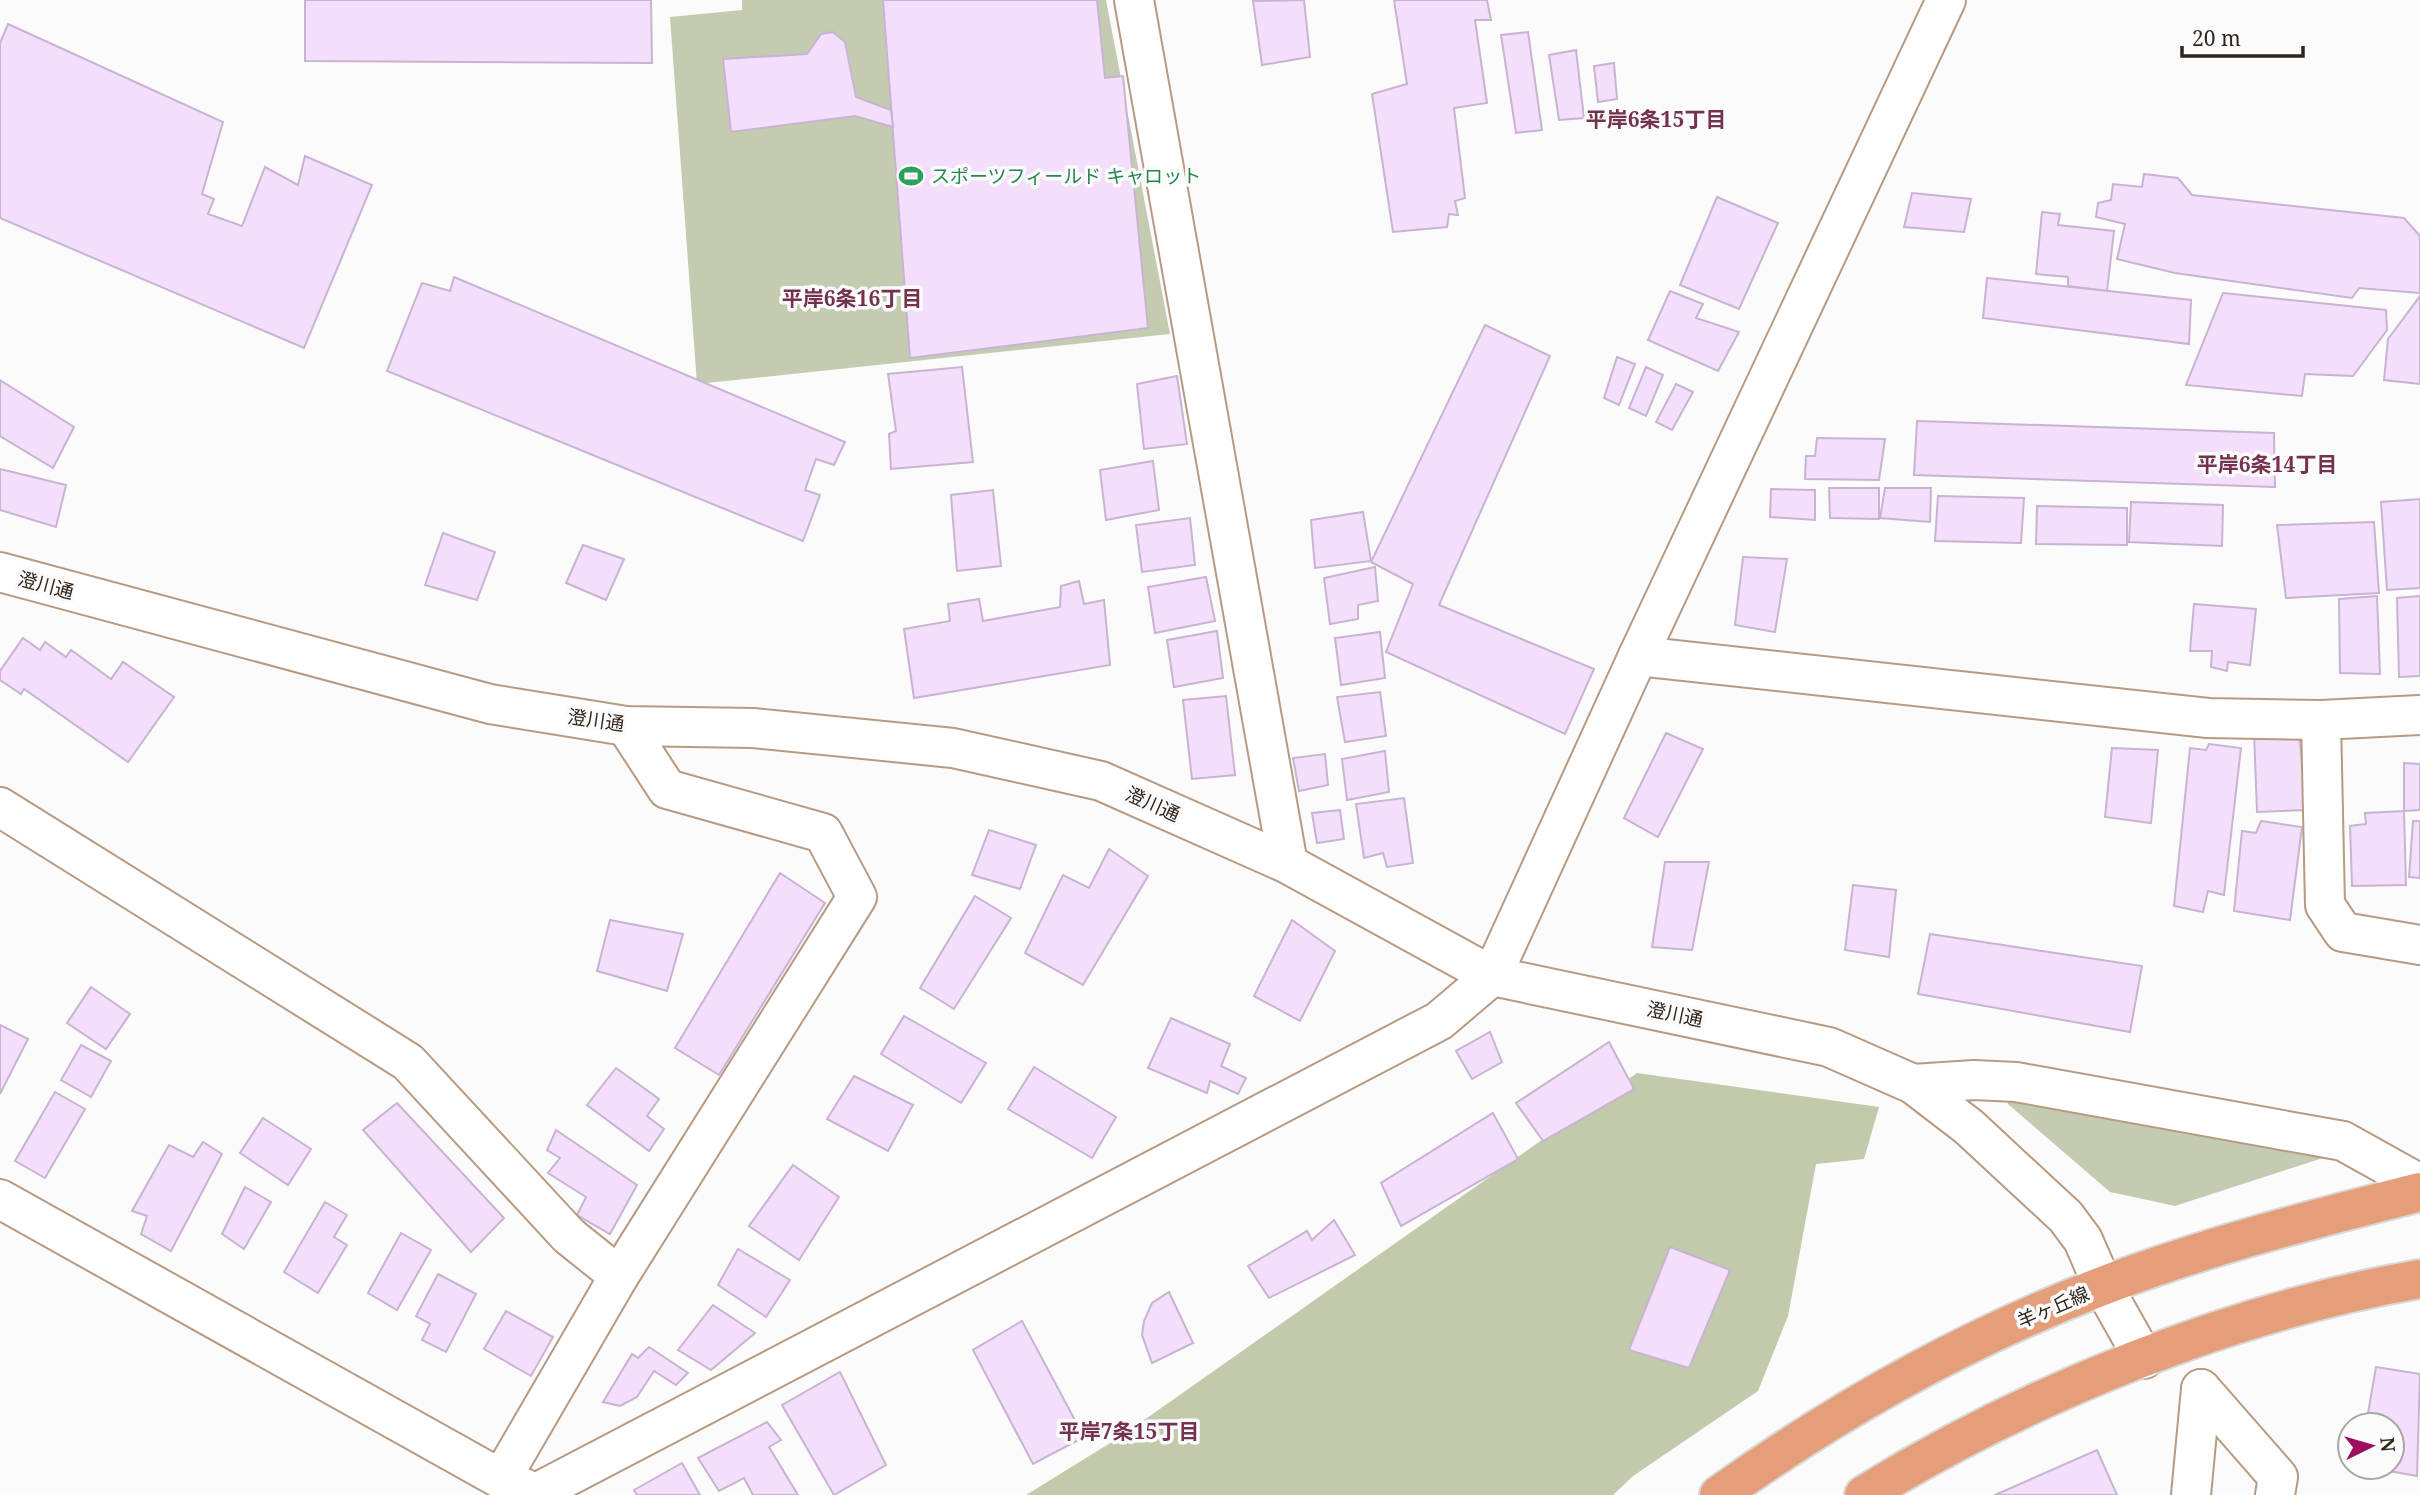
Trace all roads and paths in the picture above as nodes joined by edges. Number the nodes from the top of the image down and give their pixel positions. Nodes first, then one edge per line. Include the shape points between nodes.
1 (1134, 0) edge
2 (1946, 0) edge
3 (0, 572) edge
4 (1638, 656) junction
5 (2420, 715) edge
6 (2321, 720) junction
7 (626, 726) junction
8 (0, 807) edge
9 (1288, 864) junction
10 (2420, 945) edge
11 (1492, 976) junction
12 (1913, 1084) junction
13 (2420, 1184) edge
14 (2420, 1192) edge
15 (0, 1199) edge
16 (619, 1276) junction
17 (2420, 1279) edge
18 (2103, 1286) junction
19 (2144, 1359) junction
20 (2181, 1399) dead end
21 (501, 1479) junction
22 (536, 1494) edge
23 (1718, 1495) edge
24 (1864, 1495) edge
25 (2167, 1495) edge
26 (2191, 1495) edge
27 (2275, 1495) edge

1 - 9 street
2 - 4 street
3 - 7 street, 澄川通 via 490,704
4 - 6 street via 2208,718
4 - 11 street
5 - 6 street
6 - 10 street via 2325,905 2343,932
7 - 9 street, 澄川通 via 753,728 953,748 1101,781
7 - 16 street via 667,789 823,833 857,897
8 - 16 street via 408,1062 569,1236
9 - 11 street, 澄川通
11 - 12 street, 澄川通 via 1829,1046
11 - 22 street via 1439,1021
12 - 13 street via 2016,1082 2343,1141
12 - 18 street, 澄川通 via 1969,1127 2066,1217 2083,1241
14 - 18 main road, 羊ヶ丘線 via 2287,1226
15 - 21 street
16 - 21 street
17 - 19 main road via 2300,1305
18 - 19 street, 澄川通
18 - 23 main road, 羊ヶ丘線 via 1996,1331 1876,1394
19 - 24 main road via 2010,1416
20 - 25 street
21 - 22 street
26 - 27 street via 2202,1389 2277,1477

